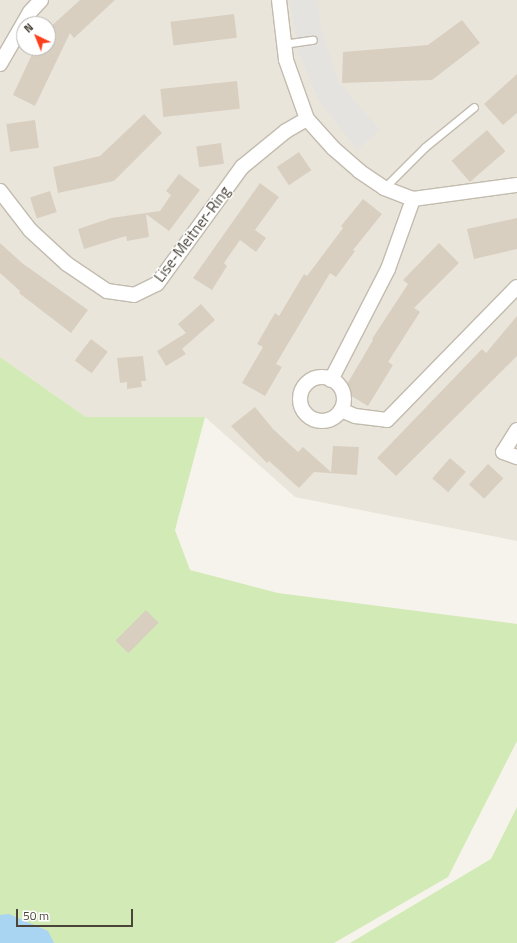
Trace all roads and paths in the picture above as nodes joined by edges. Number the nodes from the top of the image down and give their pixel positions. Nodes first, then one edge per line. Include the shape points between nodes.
1 (41, 0) edge
2 (279, 0) edge
3 (312, 40) dead end
4 (283, 44) junction
5 (0, 64) edge
6 (474, 107) dead end
7 (307, 119) junction
8 (517, 185) edge
9 (384, 188) junction
10 (0, 191) edge
11 (413, 199) junction
12 (517, 287) edge
13 (330, 380) junction
14 (341, 410) junction
15 (517, 430) edge
16 (517, 457) edge

1 - 5 street via 30,12
2 - 4 street
3 - 4 lane
4 - 7 street via 286,60
6 - 9 lane via 426,147
7 - 9 street via 333,148
7 - 10 street, Lise-Meitner-Ring via 286,131 242,167 157,284 134,295 107,291 67,264 30,230
8 - 11 street
9 - 11 street
11 - 13 street via 388,269
12 - 14 street via 387,420 354,416
13 - 14 street via 342,390 344,404
13 - 14 street via 319,378 307,384 302,390 301,405 309,417 316,420 330,420
15 - 16 street via 503,452

